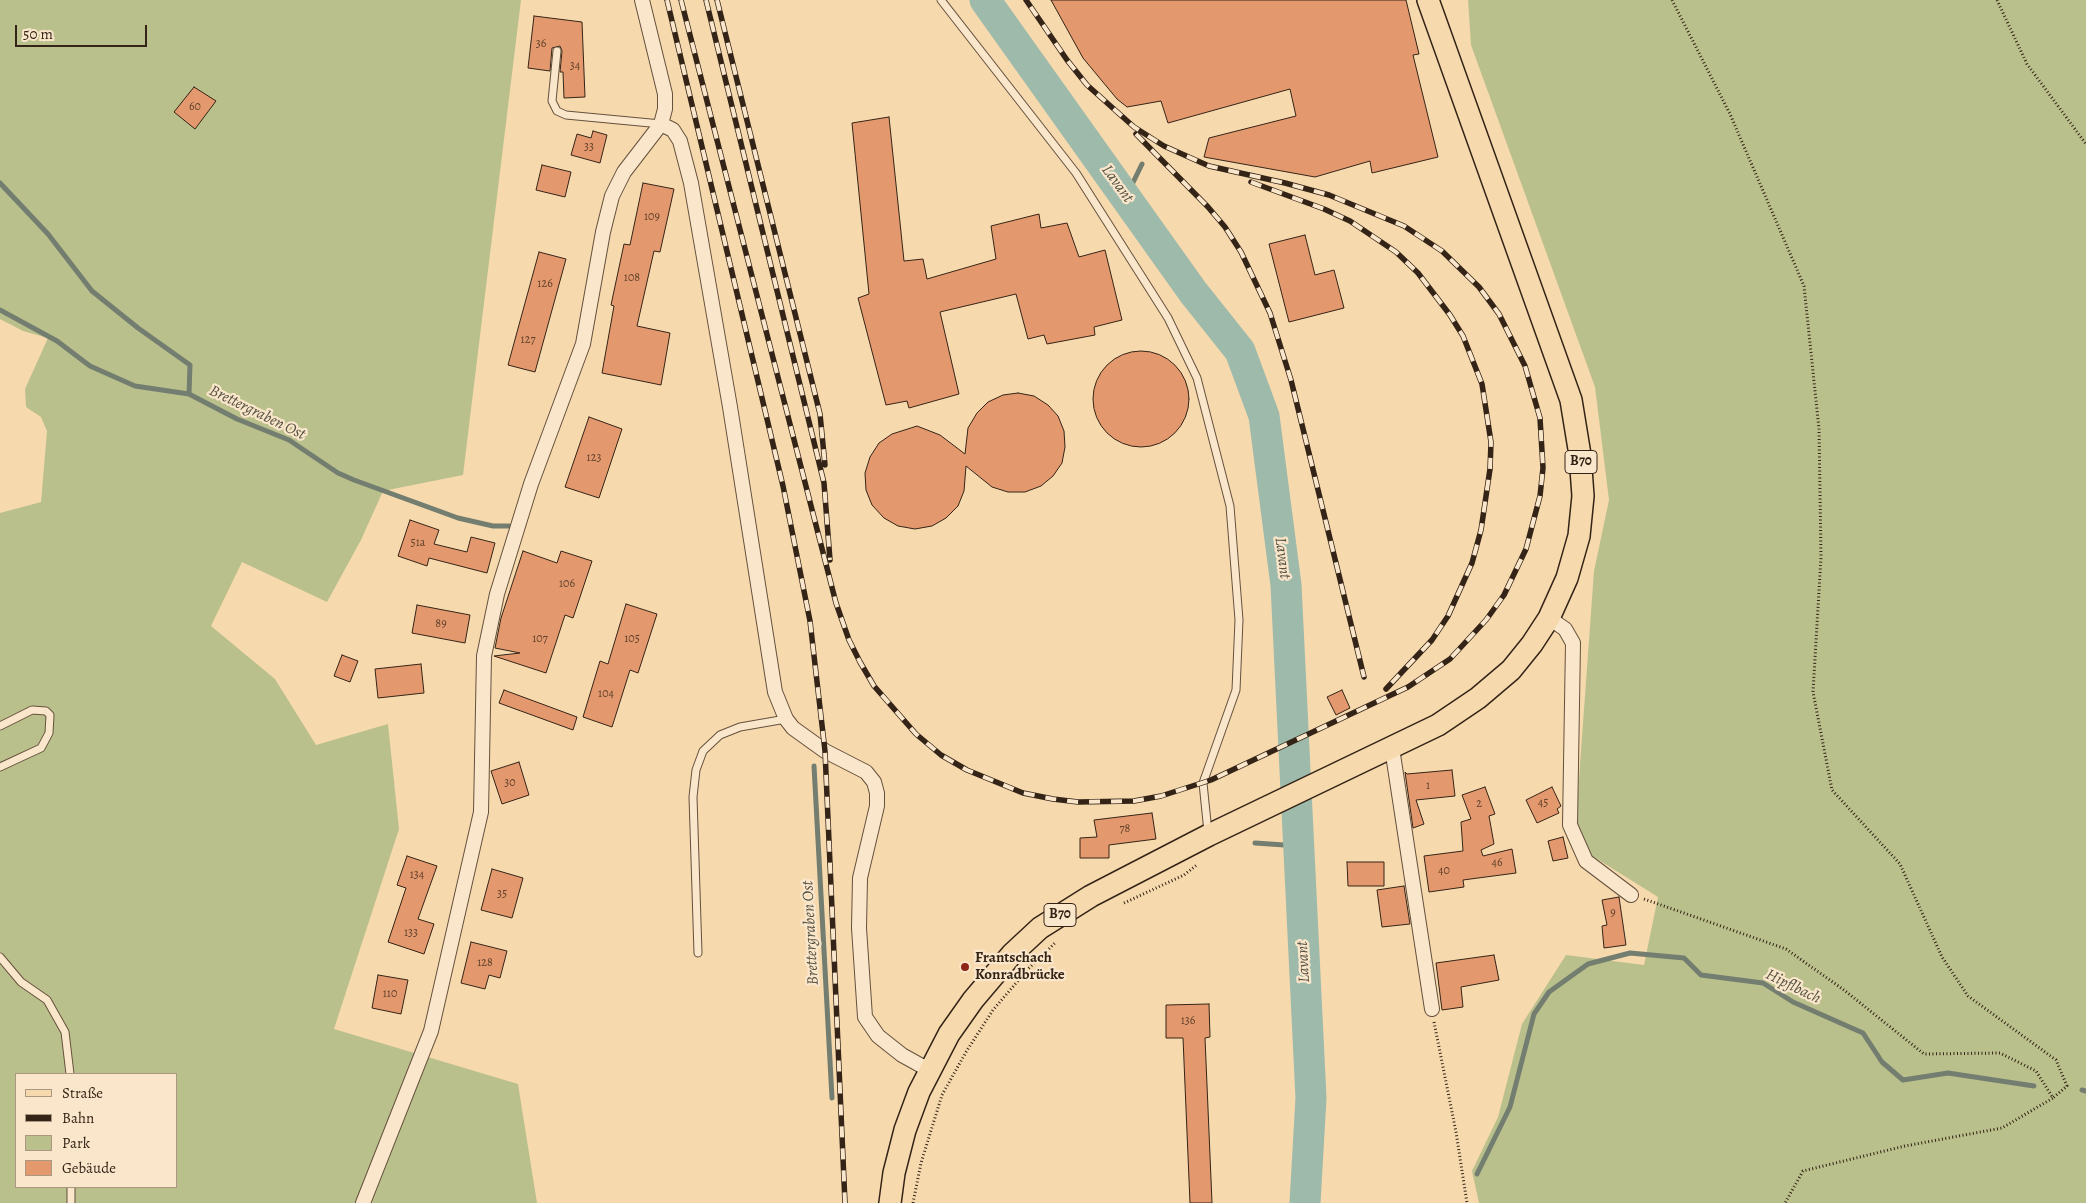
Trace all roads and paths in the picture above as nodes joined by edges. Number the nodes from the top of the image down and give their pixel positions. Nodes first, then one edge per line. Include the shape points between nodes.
1 (642, 0) edge
2 (941, 0) edge
3 (1428, 0) edge
4 (1672, 0) edge
5 (1997, 0) edge
6 (557, 50) dead end
7 (661, 124) junction
8 (2086, 144) edge
9 (1549, 618) junction
10 (786, 719) junction
11 (0, 726) edge
12 (1392, 748) junction
13 (0, 768) edge
14 (1208, 835) junction
15 (1204, 859) dead end
16 (1631, 895) joint
17 (1116, 906) dead end
18 (1064, 936) dead end
19 (698, 953) dead end
20 (0, 957) edge
21 (1432, 1009) joint
22 (930, 1070) junction
23 (70, 1073) edge
24 (2053, 1098) junction
25 (71, 1188) edge
26 (71, 1203) edge
27 (363, 1203) edge
28 (890, 1203) edge
29 (913, 1203) edge
30 (1467, 1203) edge
31 (1785, 1203) edge

1 - 7 street via 665,94
2 - 14 lane via 1076,173 1168,318 1197,378 1230,506 1239,620 1236,690 1203,783
3 - 9 main road, B70 via 1571,400 1583,496 1579,536 1567,578
4 - 24 path via 1730,114 1804,286 1819,430 1821,557 1813,692 1832,790 1900,864 1942,957 1968,996 2056,1060 2067,1086
5 - 8 path via 2027,64
6 - 7 lane via 552,101 557,111 566,115
7 - 10 street via 673,130 680,142 690,183 773,683
7 - 27 street via 624,172 612,196 583,344 531,484 497,594 484,656 480,812 431,1031
9 - 12 main road, B70 via 1510,670 1478,698
9 - 16 street via 1564,629 1573,643 1570,824 1586,861
10 - 19 lane via 740,727 720,735 703,751 696,770 693,797
10 - 22 street via 808,740 866,772 874,782 877,806 860,878 864,1017 902,1055
11 - 13 lane via 32,710 46,711 50,715 49,733 41,748
12 - 14 main road, B70
12 - 21 street
14 - 22 main road, B70 via 1091,896 1040,928 1012,954 973,1000 949,1034
15 - 17 path via 1184,875
16 - 24 path via 1786,949 1924,1054 2000,1053 2036,1071
18 - 29 path via 1028,969 993,1010 942,1094 921,1163
20 - 23 lane via 21,982 47,1000 64,1032
21 - 30 path
22 - 28 main road, B70 via 905,1130
24 - 31 path via 2002,1128 1905,1146 1803,1171
25 - 26 lane

